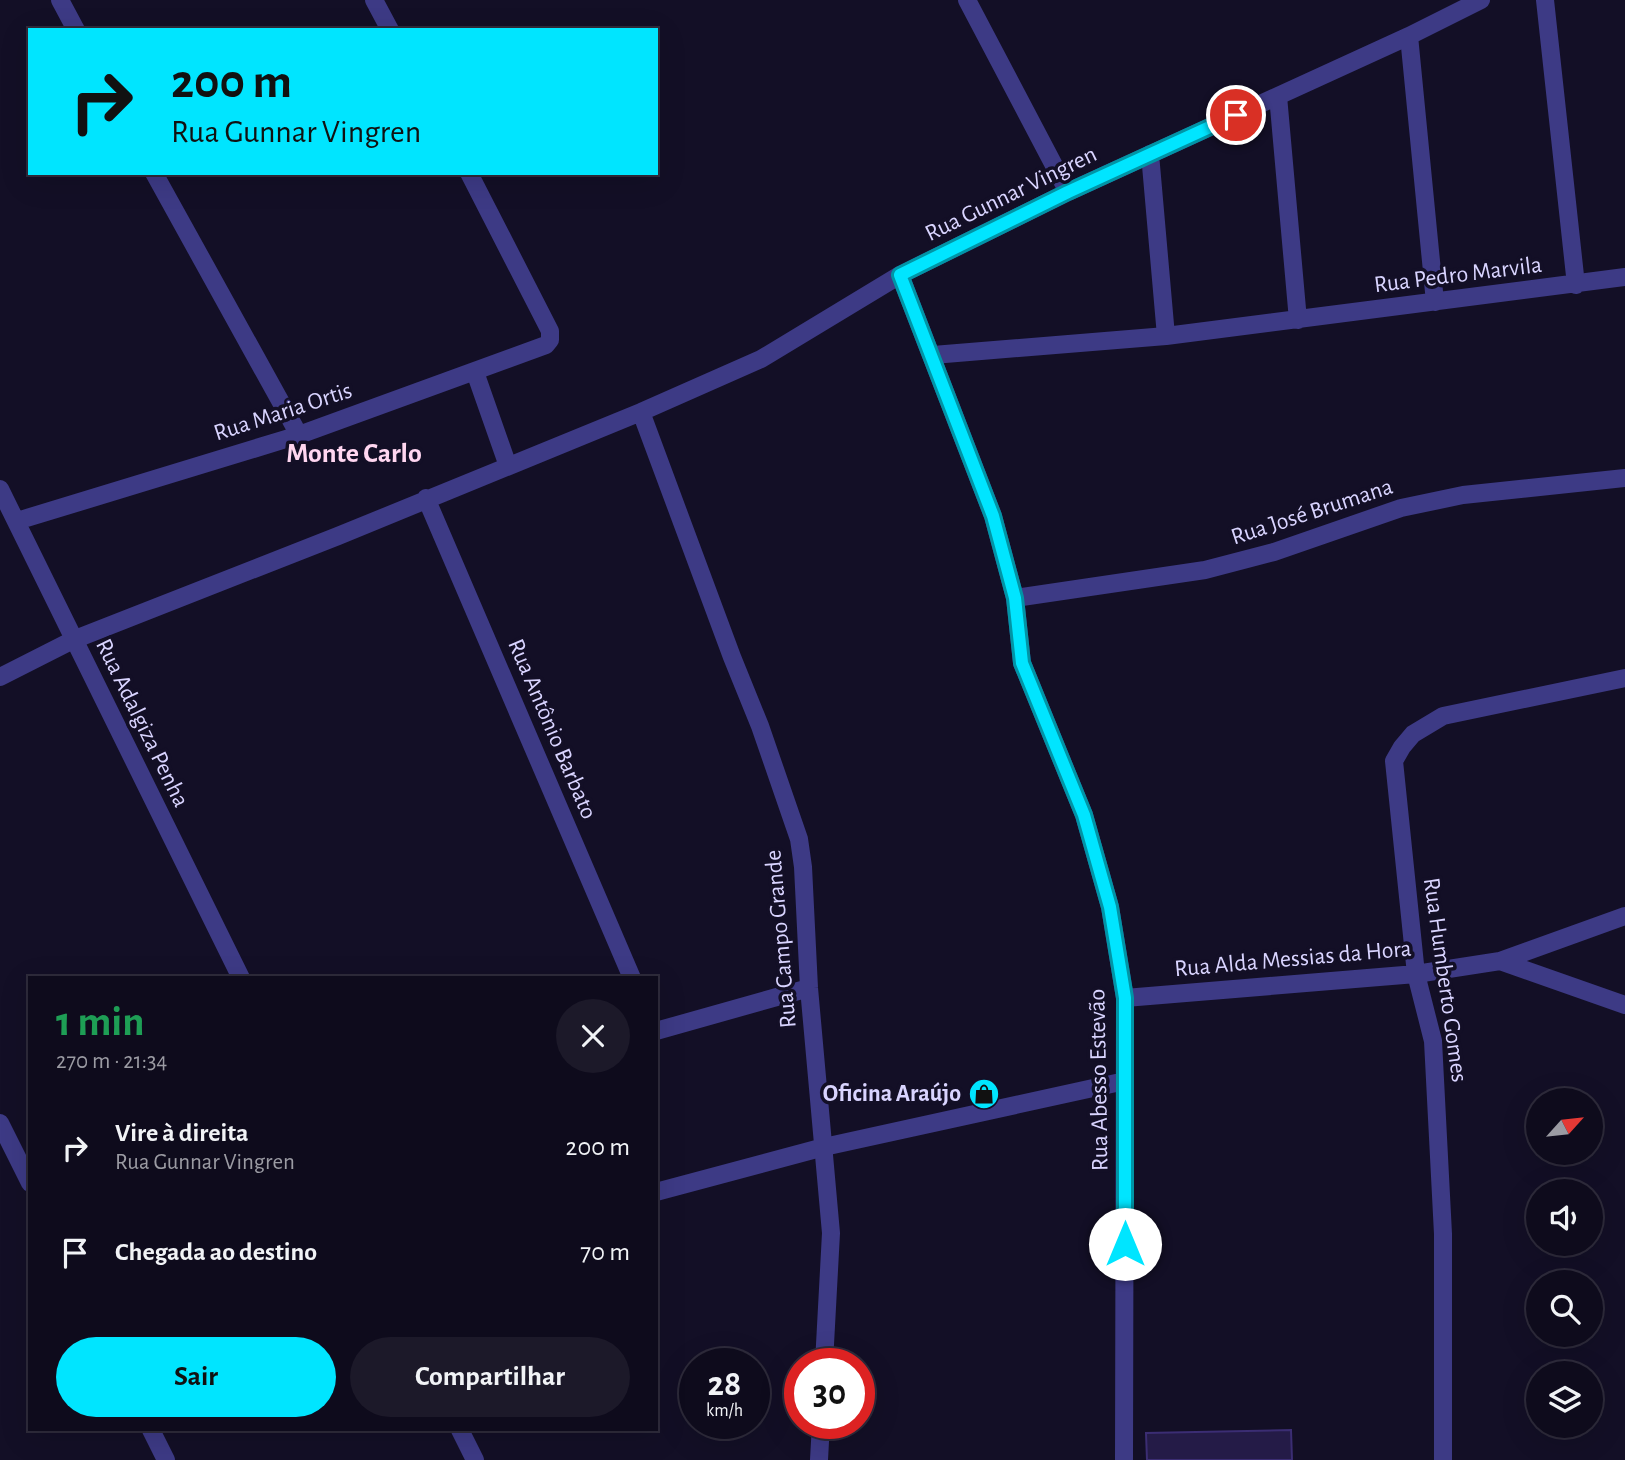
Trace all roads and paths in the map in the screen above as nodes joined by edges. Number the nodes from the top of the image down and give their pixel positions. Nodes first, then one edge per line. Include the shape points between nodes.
1 (60, 0) edge
2 (374, 0) edge
3 (967, 0) edge
4 (1481, 0) edge
5 (1545, 0) edge
6 (75, 28) edge
7 (389, 28) edge
8 (1409, 37) junction
9 (1278, 96) junction
10 (1150, 154) junction
11 (155, 175) edge
12 (470, 175) edge
13 (1068, 192) junction
14 (900, 275) junction
15 (1625, 276) edge
16 (1576, 285) junction
17 (1434, 302) junction
18 (1298, 320) junction
19 (1166, 336) junction
20 (933, 355) junction
21 (475, 372) junction
22 (641, 412) junction
23 (299, 435) junction
24 (508, 466) junction
25 (1625, 478) edge
26 (0, 489) edge
27 (426, 498) junction
28 (17, 521) junction
29 (1015, 598) junction
30 (73, 640) junction
31 (0, 677) edge
32 (1625, 678) edge
33 (1625, 916) edge
34 (1500, 961) junction
35 (1416, 974) junction
36 (240, 976) edge
37 (631, 976) edge
38 (809, 988) junction
39 (1125, 998) junction
40 (1625, 1005) edge
41 (658, 1030) edge
42 (1125, 1081) junction
43 (0, 1123) edge
44 (824, 1147) junction
45 (28, 1179) edge
46 (658, 1191) edge
47 (825, 1348) edge
48 (152, 1431) edge
49 (460, 1431) edge
50 (820, 1439) edge
51 (166, 1460) edge
52 (475, 1460) edge
53 (819, 1460) edge
54 (1125, 1460) edge
55 (1443, 1460) edge

1 - 6 street
2 - 7 street
3 - 13 street
4 - 8 street, Rua Gunnar Vingren
5 - 16 street
8 - 9 street, Rua Gunnar Vingren
8 - 17 street
9 - 10 street, Rua Gunnar Vingren
9 - 18 street
10 - 13 street, Rua Gunnar Vingren
10 - 19 street
11 - 23 street
12 - 21 street, Rua Maria Ortis via 550,331 550,340 539,349
13 - 14 street, Rua Gunnar Vingren
14 - 20 street, Rua Abesso Estevão
14 - 22 street, Rua Gunnar Vingren via 761,359
15 - 16 street, Rua Pedro Marvila
16 - 17 street, Rua Pedro Marvila
17 - 18 street, Rua Pedro Marvila
18 - 19 street, Rua Pedro Marvila
19 - 20 street, Rua Pedro Marvila
20 - 29 street, Rua Abesso Estevão via 993,516
21 - 23 street, Rua Maria Ortis
21 - 24 street
22 - 24 street, Rua Gunnar Vingren
22 - 38 street, Rua Campo Grande via 795,829 803,867
23 - 28 street, Rua Maria Ortis
24 - 27 street, Rua Gunnar Vingren
25 - 29 street, Rua José Brumana via 1451,498 1401,508 1274,552 1205,570
26 - 28 street, Rua Adalgiza Penha
27 - 30 street, Rua Gunnar Vingren
27 - 37 street, Rua Antônio Barbato
28 - 30 street, Rua Adalgiza Penha
29 - 39 street, Rua Abesso Estevão via 1022,663 1084,815 1102,875
30 - 31 street, Rua Gunnar Vingren
30 - 36 street, Rua Adalgiza Penha
32 - 35 street, Rua Humberto Gomes via 1443,716 1413,734 1402,747 1394,761
33 - 34 street
34 - 35 street, Rua Alda Messias da Hora
34 - 40 street, Rua Alda Messias da Hora
35 - 39 street, Rua Alda Messias da Hora
35 - 55 street, Rua Humberto Gomes via 1433,1041 1443,1234
38 - 41 street
38 - 44 street, Rua Campo Grande
39 - 42 street, Rua Abesso Estevão
42 - 44 street
42 - 54 street, Rua Abesso Estevão
43 - 45 street
44 - 46 street
44 - 47 street, Rua Campo Grande via 831,1233
48 - 51 street
49 - 52 street
50 - 53 street

